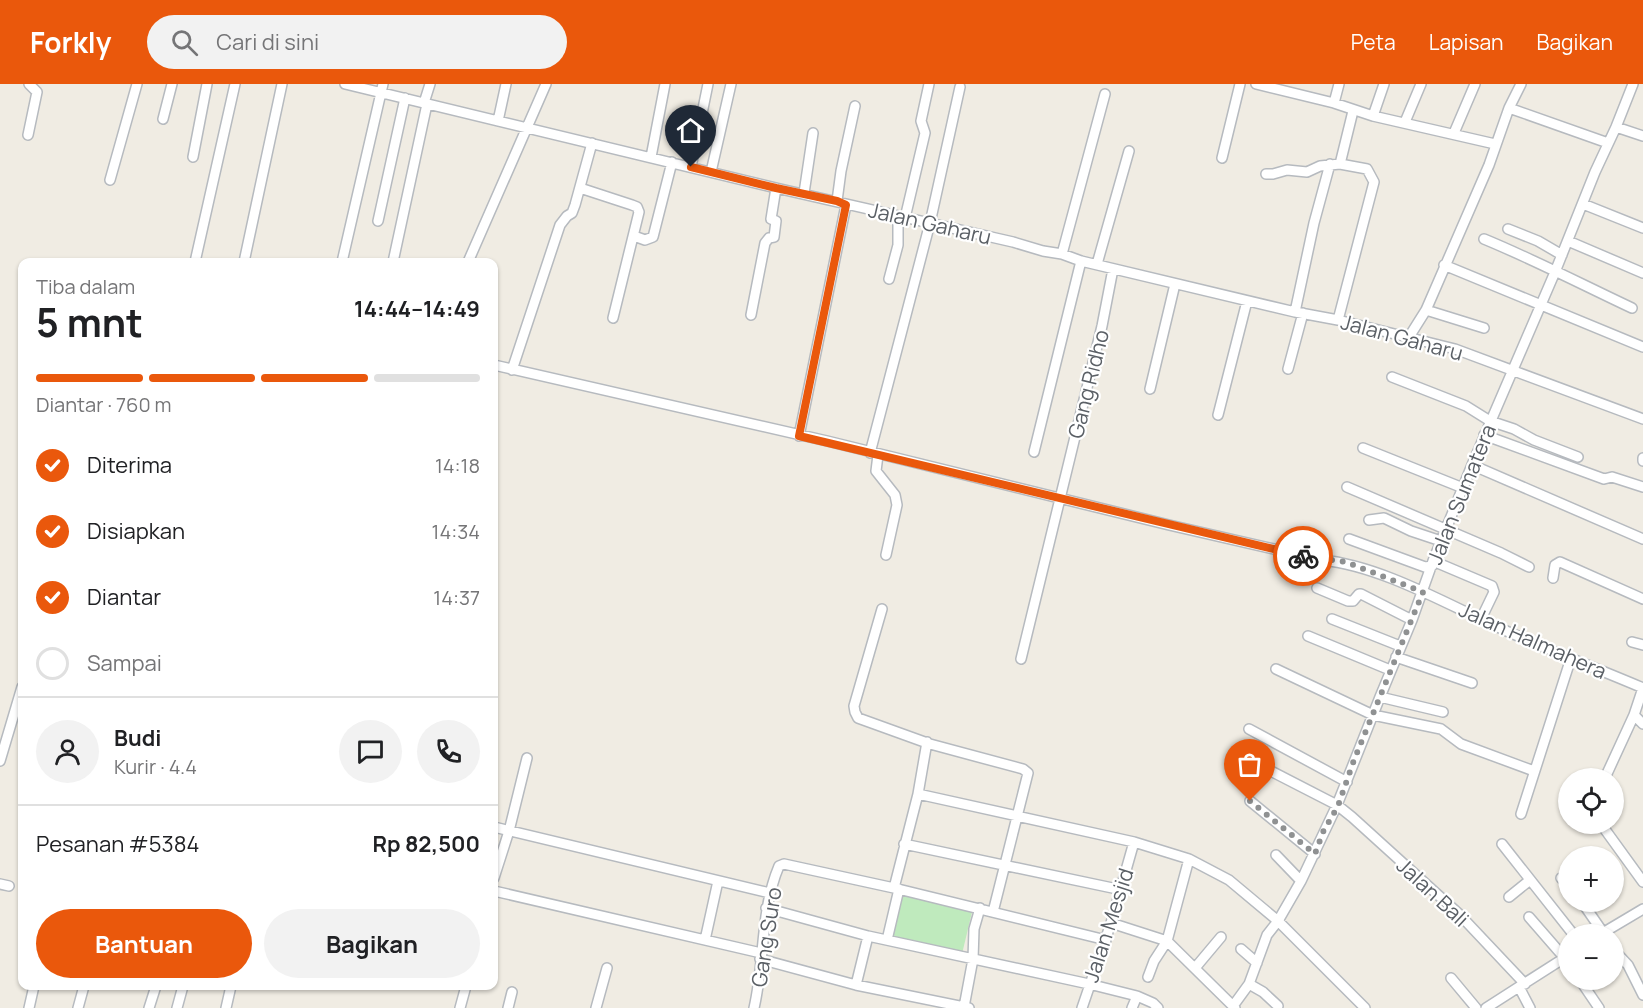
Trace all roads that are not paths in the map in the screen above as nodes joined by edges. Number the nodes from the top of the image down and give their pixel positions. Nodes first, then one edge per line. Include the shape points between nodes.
1 (29, 84) edge
2 (136, 84) edge
3 (172, 84) edge
4 (207, 84) edge
5 (236, 84) edge
6 (282, 84) edge
7 (430, 84) edge
8 (506, 84) edge
9 (546, 84) edge
10 (665, 84) edge
11 (708, 84) edge
12 (731, 84) edge
13 (929, 84) edge
14 (1240, 84) edge
15 (1256, 84) edge
16 (1339, 84) edge
17 (1384, 84) edge
18 (1421, 84) edge
19 (1475, 84) edge
20 (1521, 84) edge
21 (350, 85) edge
22 (1631, 85) edge
23 (960, 87) dead end
24 (382, 88) edge
25 (1290, 89) edge
26 (1105, 94) dead end
27 (405, 98) junction
28 (425, 103) junction
29 (1334, 103) junction
30 (855, 106) dead end
31 (1509, 108) junction
32 (1353, 111) junction
33 (1373, 116) junction
34 (163, 119) dead end
35 (498, 121) junction
36 (1405, 122) junction
37 (526, 127) junction
38 (1616, 128) junction
39 (813, 133) dead end
40 (1454, 134) junction
41 (28, 135) dead end
42 (1643, 136) edge
43 (592, 143) junction
44 (1608, 143) junction
45 (1496, 144) junction
46 (1129, 151) dead end
47 (193, 157) dead end
48 (651, 157) junction
49 (1222, 158) dead end
50 (672, 162) junction
51 (1335, 164) junction
52 (691, 167) junction
53 (711, 172) junction
54 (1266, 174) dead end
55 (110, 180) dead end
56 (580, 188) junction
57 (776, 188) junction
58 (804, 193) junction
59 (842, 203) junction
60 (1583, 204) junction
61 (902, 217) junction
62 (378, 221) dead end
63 (930, 223) junction
64 (1643, 228) edge
65 (1508, 229) dead end
66 (634, 236) junction
67 (1484, 238) dead end
68 (1568, 241) junction
69 (1062, 254) junction
70 (1562, 255) junction
71 (196, 258) edge
72 (245, 258) edge
73 (343, 258) edge
74 (394, 258) edge
75 (470, 258) edge
76 (1081, 261) junction
77 (1097, 264) junction
78 (1444, 265) junction
79 (1113, 269) junction
80 (1555, 272) junction
81 (1643, 273) edge
82 (889, 279) dead end
83 (1175, 284) junction
84 (1247, 301) junction
85 (1540, 303) junction
86 (1632, 308) dead end
87 (1425, 310) junction
88 (1299, 312) junction
89 (751, 315) dead end
90 (613, 318) dead end
91 (1338, 320) junction
92 (1484, 328) dead end
93 (1408, 337) junction
94 (1643, 347) edge
95 (498, 366) edge
96 (1288, 369) dead end
97 (1513, 369) junction
98 (512, 370) junction
99 (1392, 377) dead end
100 (1150, 389) dead end
101 (1218, 415) dead end
102 (1643, 419) edge
103 (1490, 421) junction
104 (1484, 435) junction
105 (799, 436) junction
106 (1363, 448) dead end
107 (1034, 452) dead end
108 (874, 454) junction
109 (1578, 457) dead end
110 (1472, 465) junction
111 (1643, 486) edge
112 (1347, 487) dead end
113 (1463, 488) junction
114 (1060, 498) junction
115 (1369, 520) dead end
116 (1447, 530) junction
117 (1349, 539) dead end
118 (1643, 539) edge
119 (1441, 541) junction
120 (886, 555) dead end
121 (1432, 564) junction
122 (1529, 567) dead end
123 (1553, 578) dead end
124 (1317, 588) dead end
125 (1423, 592) junction
126 (1643, 599) edge
127 (882, 609) dead end
128 (1332, 619) dead end
129 (1481, 619) junction
130 (1412, 620) junction
131 (1308, 636) dead end
132 (1632, 642) dead end
133 (1643, 645) edge
134 (1400, 646) junction
135 (1396, 657) junction
136 (1021, 658) dead end
137 (1571, 658) junction
138 (1276, 669) dead end
139 (1390, 670) junction
140 (1472, 683) dead end
141 (1643, 688) edge
142 (1380, 697) junction
143 (18, 700) edge
144 (1443, 712) dead end
145 (1373, 715) junction
146 (1634, 715) junction
147 (1643, 724) edge
148 (1249, 729) dead end
149 (927, 742) junction
150 (527, 758) dead end
151 (0, 761) edge
152 (1265, 768) dead end
153 (1610, 768) edge
154 (1534, 771) junction
155 (1347, 782) junction
156 (918, 794) junction
157 (1250, 801) dead end
158 (1338, 806) junction
159 (1521, 814) dead end
160 (1017, 816) junction
161 (498, 828) edge
162 (509, 831) junction
163 (1608, 834) edge
164 (1134, 842) junction
165 (1502, 843) dead end
166 (904, 844) junction
167 (1315, 854) junction
168 (1276, 855) dead end
169 (1190, 859) junction
170 (498, 865) edge
171 (1004, 865) junction
172 (1530, 880) junction
173 (718, 881) junction
174 (1301, 881) junction
175 (1643, 882) edge
176 (896, 888) junction
177 (1122, 890) junction
178 (498, 892) edge
179 (770, 893) junction
180 (1509, 897) dead end
181 (766, 908) junction
182 (980, 908) junction
183 (993, 912) junction
184 (1642, 912) edge
185 (1529, 917) dead end
186 (1278, 921) junction
187 (1111, 923) junction
188 (1565, 924) edge
189 (1620, 924) edge
190 (868, 936) junction
191 (1221, 937) dead end
192 (705, 940) junction
193 (887, 940) junction
194 (1106, 940) junction
195 (1167, 940) junction
196 (1558, 947) edge
197 (1241, 949) dead end
198 (761, 956) junction
199 (973, 959) junction
200 (1624, 961) edge
201 (1257, 963) junction
202 (1558, 964) edge
203 (607, 968) dead end
204 (1195, 968) junction
205 (1148, 976) dead end
206 (1451, 978) dead end
207 (1089, 984) junction
208 (1249, 984) junction
209 (856, 985) junction
210 (1522, 985) junction
211 (33, 990) edge
212 (83, 990) edge
213 (155, 990) edge
214 (182, 990) edge
215 (230, 990) edge
216 (465, 990) edge
217 (1587, 990) edge
218 (512, 992) dead end
219 (1643, 995) edge
220 (1137, 996) junction
221 (1278, 1006) dead end
222 (966, 1007) edge
223 (1234, 1007) edge
224 (1490, 1007) edge
225 (29, 1008) edge
226 (78, 1008) edge
227 (149, 1008) edge
228 (177, 1008) edge
229 (226, 1008) edge
230 (460, 1008) edge
231 (508, 1008) edge
232 (596, 1008) edge
233 (754, 1008) edge
234 (1082, 1008) edge
235 (1132, 1008) edge
236 (1158, 1008) edge
237 (1365, 1008) edge
238 (1476, 1008) edge
239 (1530, 1008) edge
240 (1599, 1008) edge

1 - 41 street via 37,92
2 - 55 street
3 - 34 street
4 - 47 street
5 - 71 street
6 - 72 street
7 - 28 street
8 - 35 street
9 - 37 street
10 - 48 street
11 - 52 street
12 - 53 street
13 - 61 street via 921,121 925,133
14 - 49 street
15 - 25 street
16 - 29 street
17 - 33 street
18 - 36 street
19 - 40 street
20 - 31 street
21 - 24 street, Jalan Gaharu
22 - 38 street, Jalan Sumatera
23 - 63 street
24 - 27 street, Jalan Gaharu
24 - 73 street
25 - 29 street
26 - 69 street
27 - 28 street, Jalan Gaharu
27 - 62 street
28 - 35 street, Jalan Gaharu
28 - 74 street
29 - 32 street
30 - 59 street via 845,150
31 - 44 street
31 - 45 street
32 - 33 street
32 - 51 street
33 - 36 street
35 - 37 street, Jalan Gaharu
36 - 40 street
37 - 43 street, Jalan Gaharu
37 - 75 street
38 - 42 street
38 - 44 street, Jalan Sumatera
39 - 58 street
40 - 45 street
43 - 48 street, Jalan Gaharu
43 - 56 street
44 - 60 street, Jalan Sumatera
45 - 78 street
46 - 77 street
48 - 50 street, Jalan Gaharu
50 - 52 street, Jalan Gaharu
50 - 66 street via 653,237 645,240
51 - 54 street via 1307,172
51 - 88 street via 1314,223
51 - 91 street via 1367,169 1374,182
52 - 53 street, Jalan Gaharu
53 - 57 street, Jalan Gaharu
56 - 66 street via 637,207
56 - 98 street via 572,213 560,225
57 - 58 street, Jalan Gaharu
57 - 89 street via 771,219 776,221 776,230 765,243
58 - 59 street, Jalan Gaharu
59 - 61 street, Jalan Gaharu
59 - 105 street
60 - 64 street
60 - 68 street, Jalan Sumatera
61 - 63 street, Jalan Gaharu
61 - 82 street
63 - 69 street, Jalan Gaharu
63 - 108 street
65 - 70 street
66 - 90 street
67 - 80 street
68 - 70 street, Jalan Sumatera
68 - 81 street
69 - 76 street, Jalan Gaharu
70 - 80 street, Jalan Sumatera
76 - 77 street, Jalan Gaharu
76 - 107 street
77 - 79 street, Jalan Gaharu
78 - 85 street
78 - 87 street
79 - 83 street, Jalan Gaharu
79 - 114 street, Gang Ridho
80 - 85 street, Jalan Sumatera
80 - 86 street
83 - 84 street, Jalan Gaharu
83 - 100 street
84 - 88 street, Jalan Gaharu
84 - 101 street
85 - 94 street
85 - 97 street, Jalan Sumatera
87 - 92 street
87 - 93 street
88 - 91 street, Jalan Gaharu
88 - 96 street
91 - 93 street, Jalan Gaharu
93 - 97 street, Jalan Gaharu
95 - 98 street, Jalan Halmahera
97 - 102 street, Jalan Gaharu
97 - 103 street, Jalan Sumatera
98 - 105 street, Jalan Halmahera
99 - 103 street via 1466,406
103 - 104 street, Jalan Sumatera
103 - 109 street
104 - 110 street, Jalan Sumatera
104 - 111 street via 1604,479 1612,477
105 - 108 street, Jalan Halmahera
106 - 113 street
108 - 114 street, Jalan Halmahera
108 - 120 street via 876,471 895,495 897,505
110 - 113 street, Jalan Sumatera
110 - 118 street
112 - 116 street
113 - 116 street, Jalan Sumatera
114 - 125 street, Jalan Halmahera via 1311,558 1346,562
114 - 136 street, Gang Ridho
115 - 119 street via 1384,518
116 - 119 street, Jalan Sumatera
116 - 122 street
117 - 121 street via 1425,567
119 - 121 street, Jalan Sumatera
121 - 125 street, Jalan Sumatera
121 - 129 street via 1492,586 1494,592
123 - 126 street via 1555,565 1560,562
124 - 130 street via 1348,601 1361,594
125 - 129 street, Jalan Halmahera
125 - 130 street, Jalan Sumatera
127 - 149 street via 855,712 858,718
128 - 134 street
129 - 137 street, Jalan Halmahera
130 - 134 street, Jalan Sumatera
131 - 139 street
132 - 133 street
134 - 135 street, Jalan Sumatera
135 - 139 street, Jalan Sumatera
135 - 140 street
137 - 141 street, Jalan Halmahera
137 - 154 street
138 - 145 street
139 - 142 street, Jalan Sumatera
141 - 146 street
142 - 144 street
142 - 145 street, Jalan Sumatera
143 - 151 street
145 - 154 street via 1441,729 1461,744
145 - 155 street, Jalan Sumatera
146 - 147 street
146 - 153 street
148 - 155 street
149 - 156 street
149 - 160 street via 1028,772
150 - 162 street
152 - 158 street, Jalan Bali
154 - 159 street
155 - 158 street, Jalan Sumatera
156 - 160 street
156 - 166 street
157 - 167 street
158 - 167 street, Jalan Sumatera
158 - 210 street, Jalan Bali via 1459,914
160 - 164 street
160 - 171 street
161 - 162 street
162 - 170 street
162 - 173 street
163 - 175 street
164 - 169 street
164 - 177 street, Jalan Mesjid
165 - 172 street
166 - 171 street
166 - 176 street
167 - 174 street, Jalan Sumatera
168 - 174 street
169 - 186 street via 1229,880
169 - 195 street
171 - 177 street
171 - 183 street
172 - 180 street
172 - 188 street
173 - 179 street
173 - 192 street
174 - 186 street, Jalan Sumatera
176 - 179 street, Gang Suro via 784,864 779,866
176 - 182 street
176 - 193 street
177 - 187 street, Jalan Mesjid
178 - 192 street
179 - 181 street, Gang Suro
181 - 190 street
181 - 198 street, Gang Suro
182 - 183 street
182 - 199 street via 974,929
183 - 194 street
184 - 189 street
185 - 196 street
186 - 201 street, Jalan Sumatera via 1267,935
186 - 237 street
187 - 194 street, Jalan Mesjid
187 - 195 street
190 - 193 street
190 - 209 street
191 - 204 street
192 - 198 street
193 - 199 street
194 - 207 street, Jalan Mesjid
195 - 204 street
195 - 205 street
197 - 201 street
198 - 209 street
198 - 233 street, Gang Suro
199 - 207 street
199 - 222 street
200 - 219 street
201 - 208 street, Jalan Sumatera
202 - 210 street
203 - 232 street
204 - 223 street
206 - 238 street
207 - 220 street
207 - 234 street, Jalan Mesjid
208 - 221 street
208 - 223 street, Jalan Sumatera
209 - 222 street
210 - 224 street
210 - 239 street, Jalan Bali
211 - 225 street
212 - 226 street
213 - 227 street
214 - 228 street
215 - 229 street
216 - 230 street
217 - 240 street
218 - 231 street
220 - 235 street
220 - 236 street

